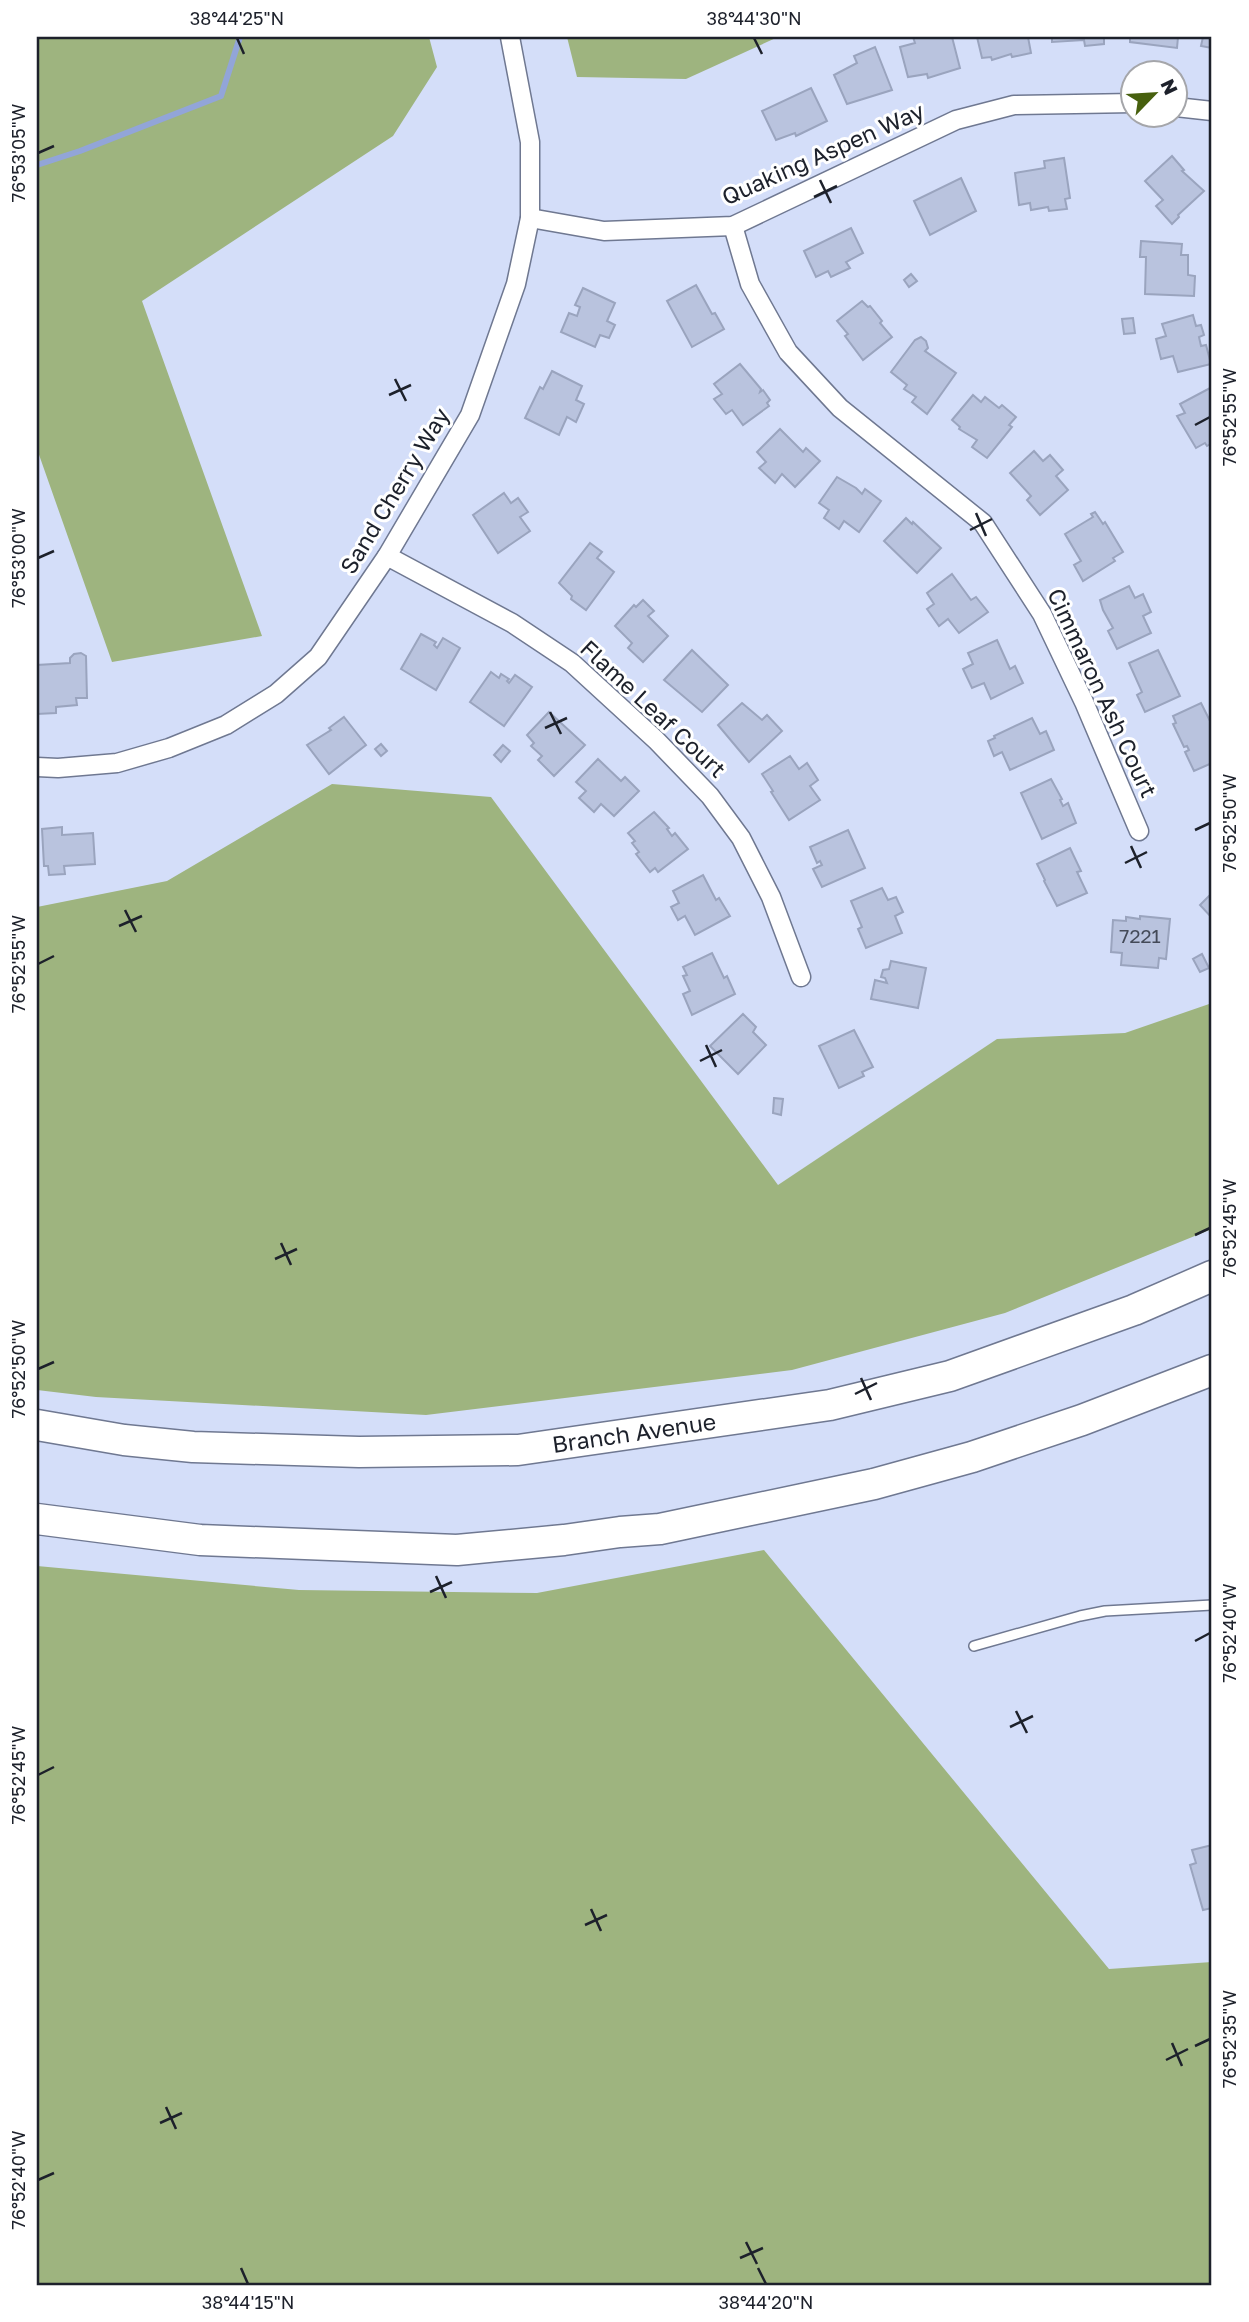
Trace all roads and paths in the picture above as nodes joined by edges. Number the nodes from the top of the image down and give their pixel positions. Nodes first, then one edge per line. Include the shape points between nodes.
1 (510, 37) edge
2 (1120, 103) edge
3 (1190, 109) edge
4 (1212, 111) edge
5 (530, 218) junction
6 (733, 226) junction
7 (387, 556) junction
8 (37, 767) edge
9 (1139, 831) dead end
10 (801, 977) dead end
11 (1212, 1276) edge
12 (1212, 1370) edge
13 (37, 1425) edge
14 (37, 1519) edge
15 (1212, 1605) edge
16 (974, 1646) dead end

1 - 5 street, Sand Cherry Way via 530,142
2 - 6 street, Quaking Aspen Way via 1014,105 956,120
3 - 4 street
5 - 6 street, Quaking Aspen Way via 604,231
5 - 7 street, Sand Cherry Way via 516,285 470,415
6 - 9 street, Cimmaron Ash Court via 750,284 788,352 840,408 983,523 1042,614
7 - 8 street, Sand Cherry Way via 318,657 276,694 226,725 117,764
7 - 10 street, Flame Leaf Court via 512,623 572,663 656,740 710,796 741,838 771,897
11 - 13 highway, Branch Avenue via 1134,1310 950,1376 831,1405 518,1450 193,1447
12 - 14 highway via 972,1457 874,1484 660,1529 457,1550 200,1540
15 - 16 lane via 1105,1611

